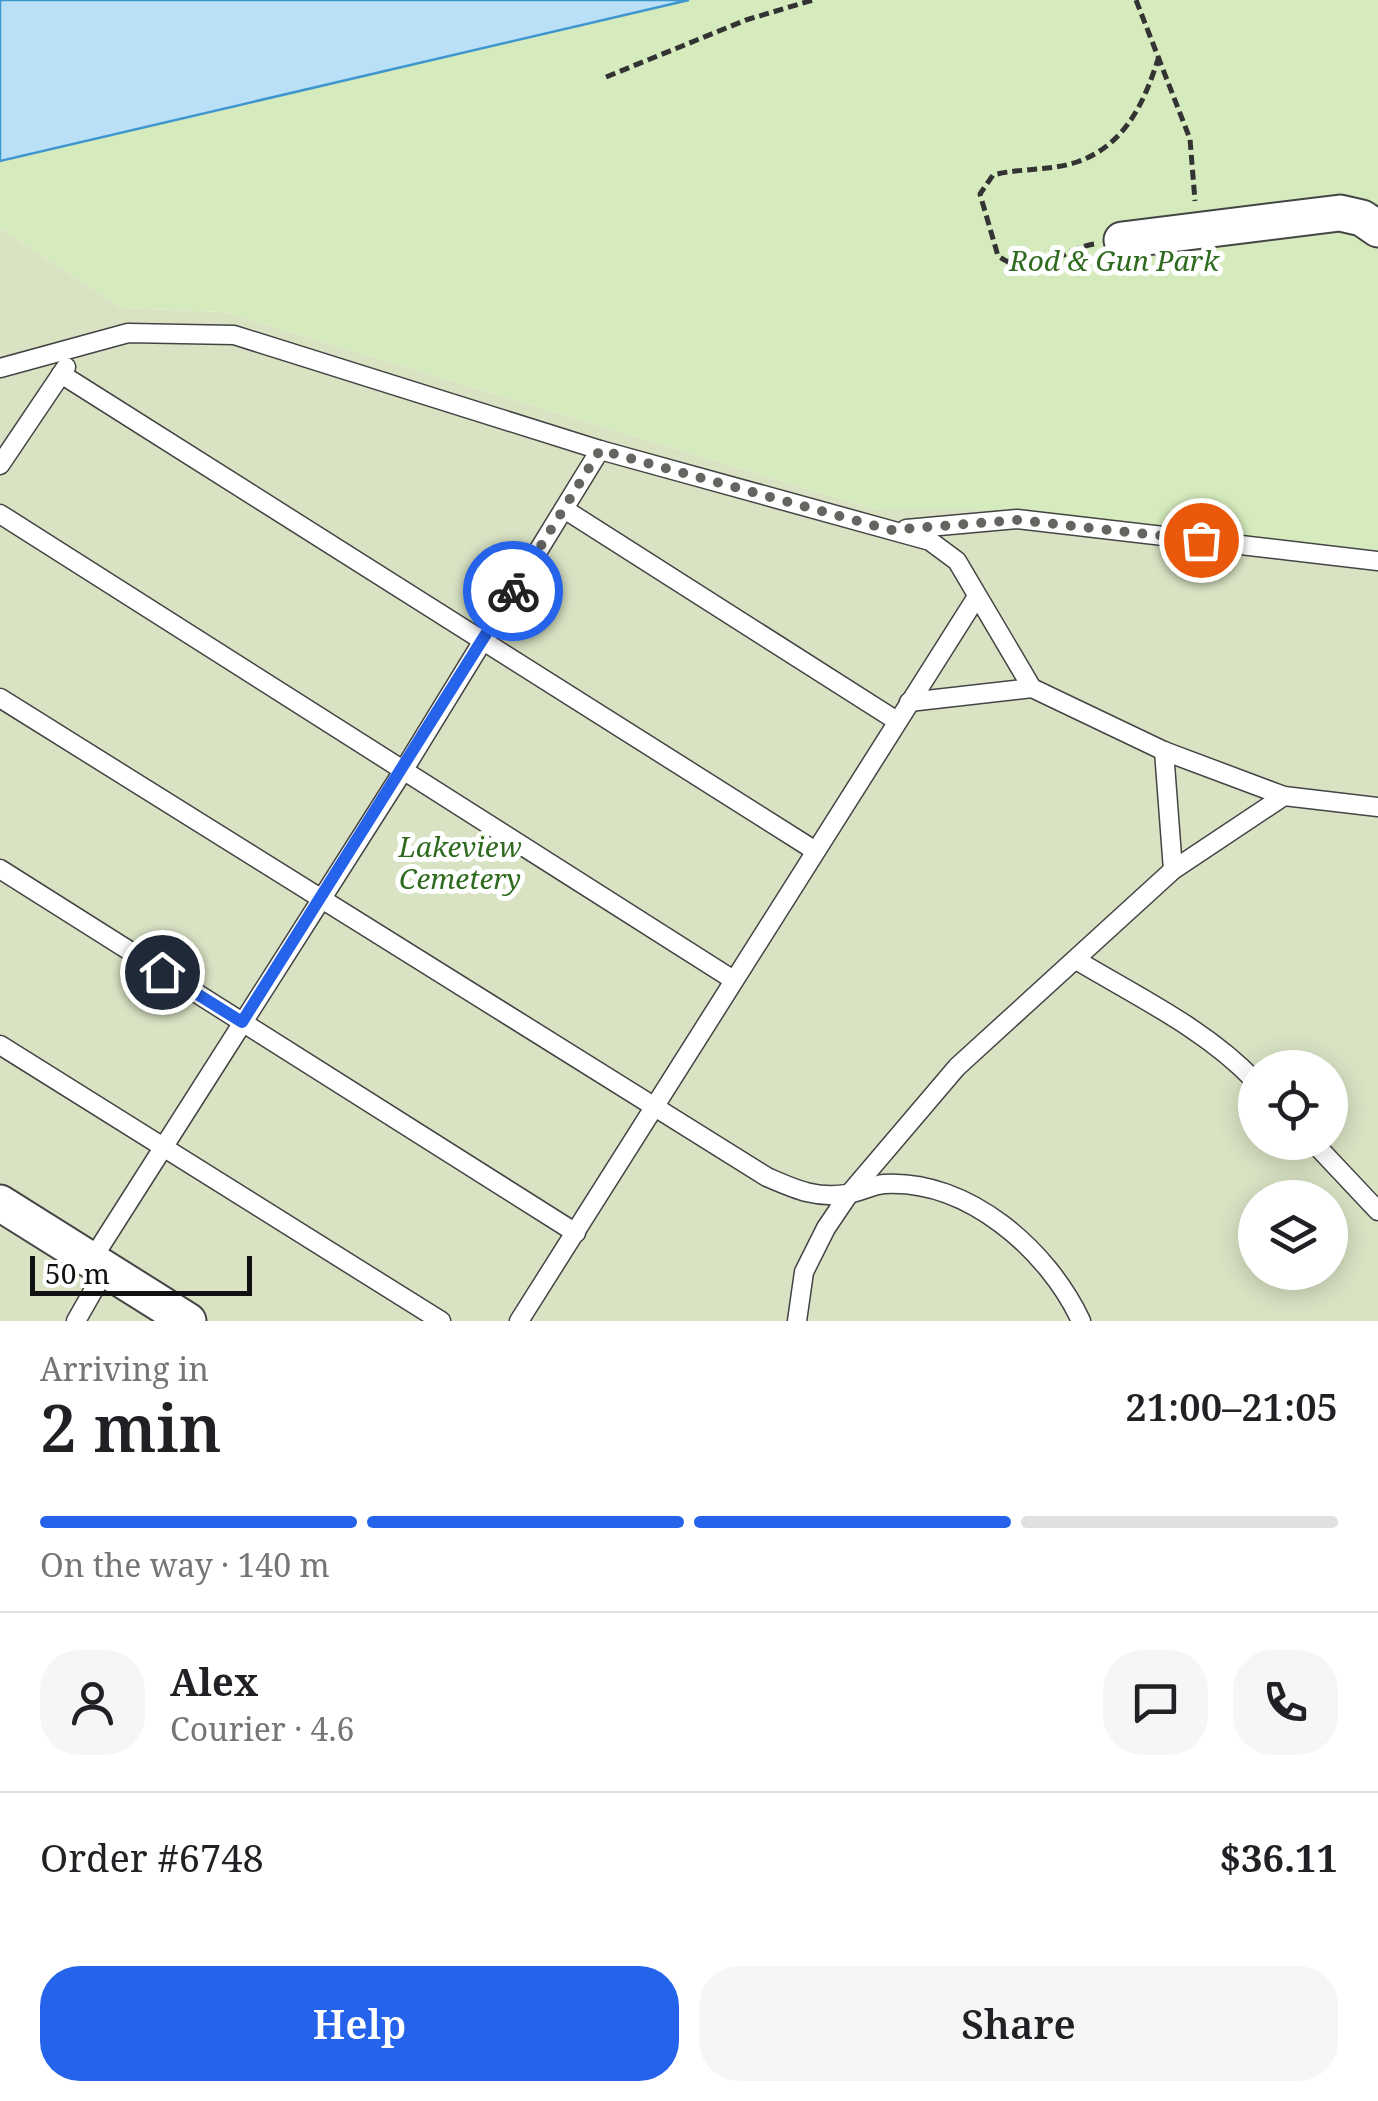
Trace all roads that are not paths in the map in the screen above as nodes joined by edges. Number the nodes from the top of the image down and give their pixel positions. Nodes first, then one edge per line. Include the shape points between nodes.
1 (1378, 229) edge
2 (1122, 240) road end
3 (77, 350) junction
4 (0, 368) edge
5 (61, 374) junction
6 (600, 450) junction
7 (0, 465) edge
8 (564, 509) junction
9 (0, 514) edge
10 (890, 530) junction
11 (1378, 561) edge
12 (976, 598) junction
13 (482, 642) junction
14 (1032, 688) junction
15 (0, 698) edge
16 (909, 702) junction
17 (898, 721) junction
18 (1164, 751) junction
19 (402, 772) junction
20 (1284, 796) junction
21 (1378, 807) edge
22 (814, 850) junction
23 (0, 869) edge
24 (1172, 870) junction
25 (318, 900) junction
26 (1078, 961) junction
27 (732, 980) junction
28 (242, 1022) junction
29 (0, 1045) edge
30 (1238, 1064) edge
31 (652, 1109) junction
32 (163, 1146) junction
33 (1330, 1160) edge
34 (849, 1194) junction
35 (0, 1202) edge
36 (1378, 1211) edge
37 (576, 1232) junction
38 (98, 1265) junction
39 (76, 1321) edge
40 (188, 1321) edge
41 (440, 1321) edge
42 (519, 1321) edge
43 (796, 1321) edge
44 (1081, 1321) edge

1 - 2 street via 1340,213
3 - 4 lane
3 - 5 lane
3 - 6 lane via 128,333 234,334
5 - 7 lane
5 - 13 lane
6 - 8 lane
6 - 10 lane
8 - 13 lane
8 - 17 lane
9 - 19 lane
10 - 11 lane via 1018,520
10 - 12 lane via 944,551
12 - 14 lane
12 - 16 lane
13 - 19 lane
13 - 22 lane
14 - 16 lane
14 - 18 lane
15 - 25 lane
16 - 17 lane
17 - 22 lane
18 - 20 lane
18 - 24 lane
19 - 25 lane
19 - 27 lane
20 - 21 lane
20 - 24 lane
22 - 27 lane
23 - 28 lane
24 - 26 lane
25 - 28 lane
25 - 31 lane
26 - 30 lane
26 - 34 lane via 958,1068
27 - 31 lane
28 - 32 lane
28 - 37 lane
29 - 32 lane
31 - 34 lane via 811,1196
31 - 37 lane
32 - 38 lane
32 - 41 lane
33 - 36 lane
34 - 43 lane via 804,1272
34 - 44 lane via 902,1184 989,1216 1035,1249 1066,1288
35 - 38 street
37 - 42 lane
38 - 39 lane
38 - 40 street

